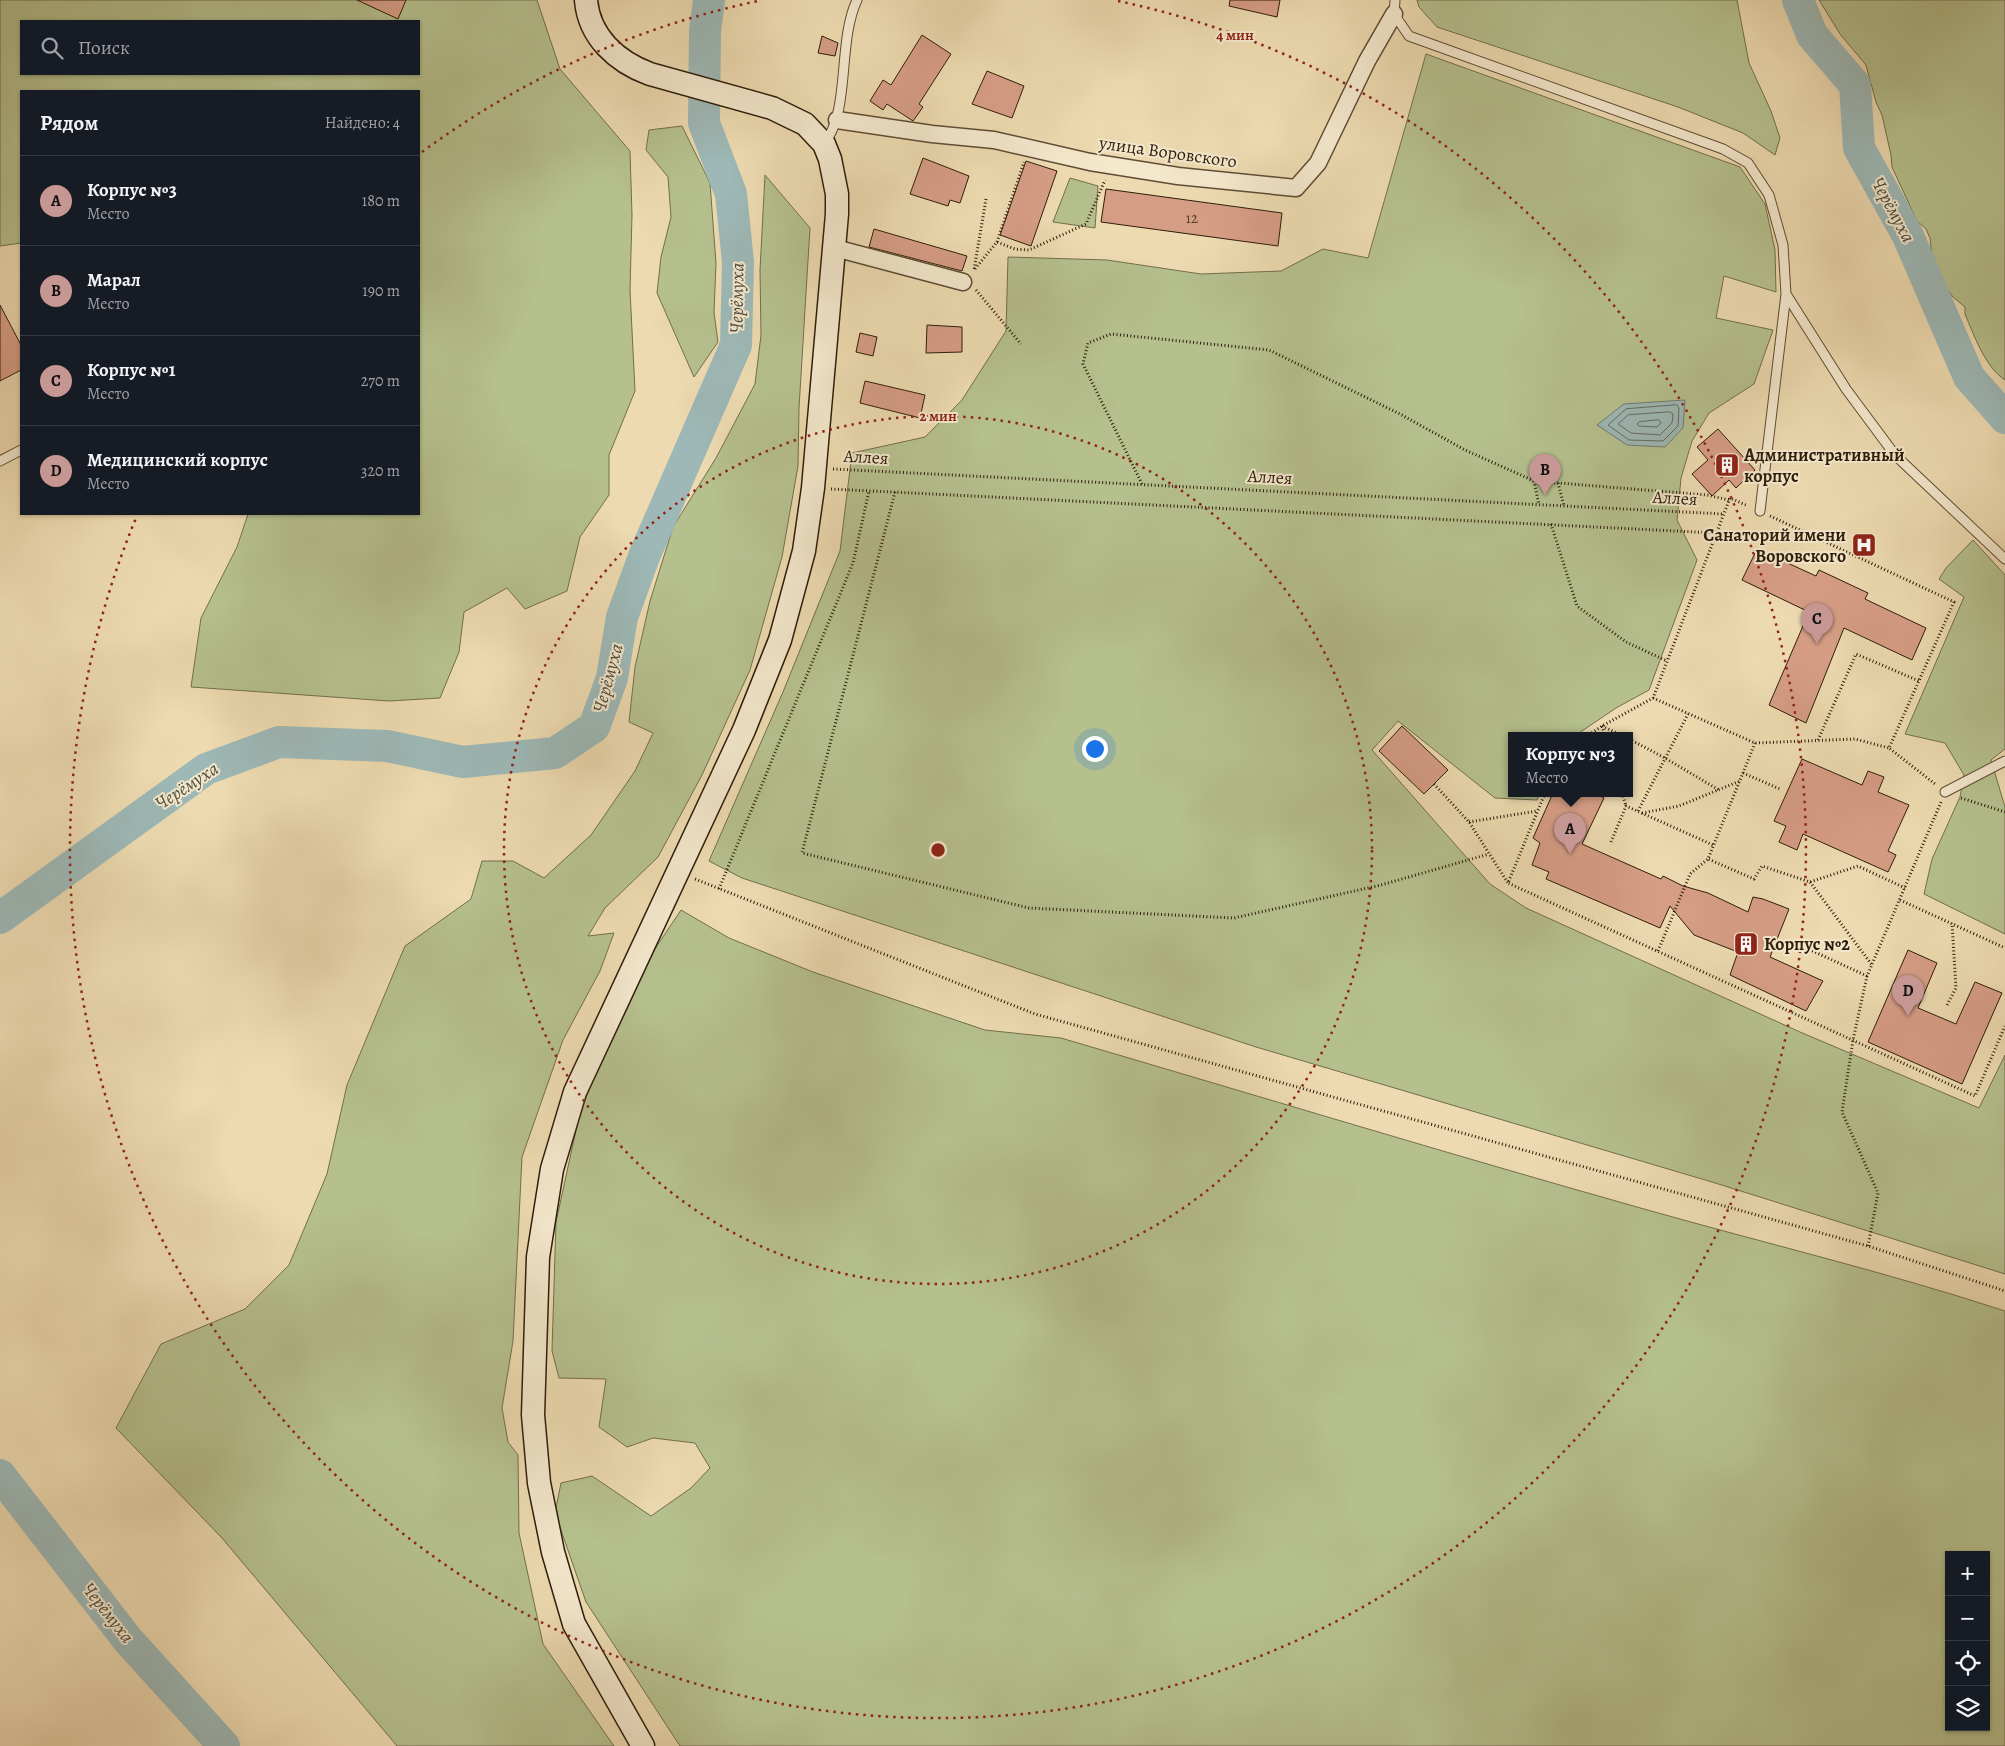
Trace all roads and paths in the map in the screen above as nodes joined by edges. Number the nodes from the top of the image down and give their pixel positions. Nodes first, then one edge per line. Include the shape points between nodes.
1 (586, 0) edge
2 (857, 0) edge
3 (1394, 7) edge
4 (837, 120) junction
5 (824, 144) junction
6 (1029, 147) junction
7 (1111, 166) junction
8 (986, 199) dead end
9 (997, 242) junction
10 (835, 248) junction
11 (974, 270) junction
12 (970, 282) junction
13 (1786, 294) junction
14 (1021, 344) dead end
15 (20, 451) edge
16 (0, 461) edge
17 (814, 478) junction
18 (1534, 481) junction
19 (1558, 482) junction
20 (1142, 484) junction
21 (869, 491) junction
22 (895, 492) junction
23 (1729, 500) junction
24 (1539, 504) junction
25 (1564, 506) junction
26 (1760, 512) junction
27 (1724, 514) junction
28 (1551, 524) junction
29 (1717, 532) junction
30 (2005, 559) edge
31 (1667, 661) junction
32 (1919, 681) junction
33 (1653, 698) junction
34 (1688, 714) junction
35 (1602, 726) junction
36 (1593, 732) edge
37 (1603, 732) edge
38 (1615, 732) edge
39 (1818, 740) junction
40 (1633, 741) edge
41 (1755, 743) junction
42 (1889, 748) junction
43 (1665, 758) junction
44 (2005, 761) edge
45 (1743, 773) junction
46 (1740, 781) junction
47 (1434, 784) dead end
48 (1780, 789) dead end
49 (1719, 790) junction
50 (1945, 792) junction
51 (1543, 797) edge
52 (1623, 797) edge
53 (1626, 806) junction
54 (1538, 811) junction
55 (1640, 812) junction
56 (2005, 812) edge
57 (1470, 822) junction
58 (1611, 842) dead end
59 (1714, 845) junction
60 (1490, 854) junction
61 (1708, 859) junction
62 (678, 872) junction
63 (1810, 882) junction
64 (1508, 884) junction
65 (1904, 888) junction
66 (719, 889) junction
67 (1900, 900) junction
68 (1952, 924) junction
69 (1793, 942) dead end
70 (2005, 948) edge
71 (1658, 951) junction
72 (1872, 965) junction
73 (1867, 976) junction
74 (1947, 1005) dead end
75 (2005, 1026) edge
76 (1853, 1040) junction
77 (1868, 1246) junction
78 (2005, 1291) edge
79 (643, 1746) edge

1 - 5 main road via 596,33 607,47 631,66 772,108 805,124
2 - 4 lane via 846,36
3 - 7 street, улица Воровского via 1318,163 1296,188
3 - 13 lane via 1408,36 1723,149 1748,163 1769,195 1783,245
4 - 5 lane
4 - 6 street, улица Воровского
5 - 10 main road via 837,194
6 - 7 street, улица Воровского
6 - 9 path
7 - 9 path via 1086,224 1029,250
8 - 11 path
9 - 11 path
10 - 12 street
10 - 17 main road
11 - 12 path
12 - 14 path
13 - 26 lane
13 - 30 lane via 1846,389 1894,455
15 - 16 lane
17 - 20 path, Аллея
17 - 21 path, Аллея
17 - 62 main road via 804,550 780,640 744,730
18 - 19 path
18 - 20 path via 1465,450 1400,414 1269,350 1111,334 1088,343 1083,364
18 - 24 path
19 - 23 path via 1707,495
19 - 25 path
20 - 24 path, Аллея
21 - 22 path, Аллея
21 - 66 path via 853,563
22 - 28 path, Аллея
22 - 60 path via 802,853 1029,908 1234,918 1382,885
23 - 26 path
23 - 27 path
24 - 25 path, Аллея
25 - 27 path, Аллея
26 - 32 path via 1954,602
27 - 29 path
28 - 29 path, Аллея
28 - 31 path via 1577,606 1626,642
29 - 31 path
31 - 33 path
32 - 39 path via 1856,654
32 - 42 path
33 - 34 path
33 - 35 path
34 - 41 path
34 - 43 path
35 - 36 path
35 - 37 path
35 - 38 path
39 - 41 path
39 - 42 path via 1855,739
40 - 43 path
41 - 45 path
42 - 50 path
43 - 49 path
43 - 55 path
44 - 50 lane
45 - 46 path
45 - 48 path
46 - 49 path
46 - 59 path
47 - 57 path
49 - 55 path via 1679,806
50 - 56 path
50 - 65 path
51 - 54 path
52 - 53 path
53 - 55 path
53 - 58 path
54 - 57 path
54 - 64 path
55 - 59 path
57 - 60 path
59 - 61 path
60 - 64 path
61 - 63 path via 1754,879 1762,866
61 - 71 path via 1690,874
62 - 66 path
62 - 79 main road via 575,1092 552,1169 538,1257 533,1415 539,1483 553,1552 574,1624
63 - 65 path via 1858,866
63 - 72 path
64 - 71 path
65 - 67 path
66 - 77 path via 1035,1014
67 - 68 path
67 - 72 path
68 - 70 path
68 - 74 path via 1956,988
69 - 73 path
71 - 76 path
72 - 73 path
73 - 76 path
75 - 76 path via 1975,1096
76 - 77 path via 1842,1112 1878,1193
77 - 78 path

